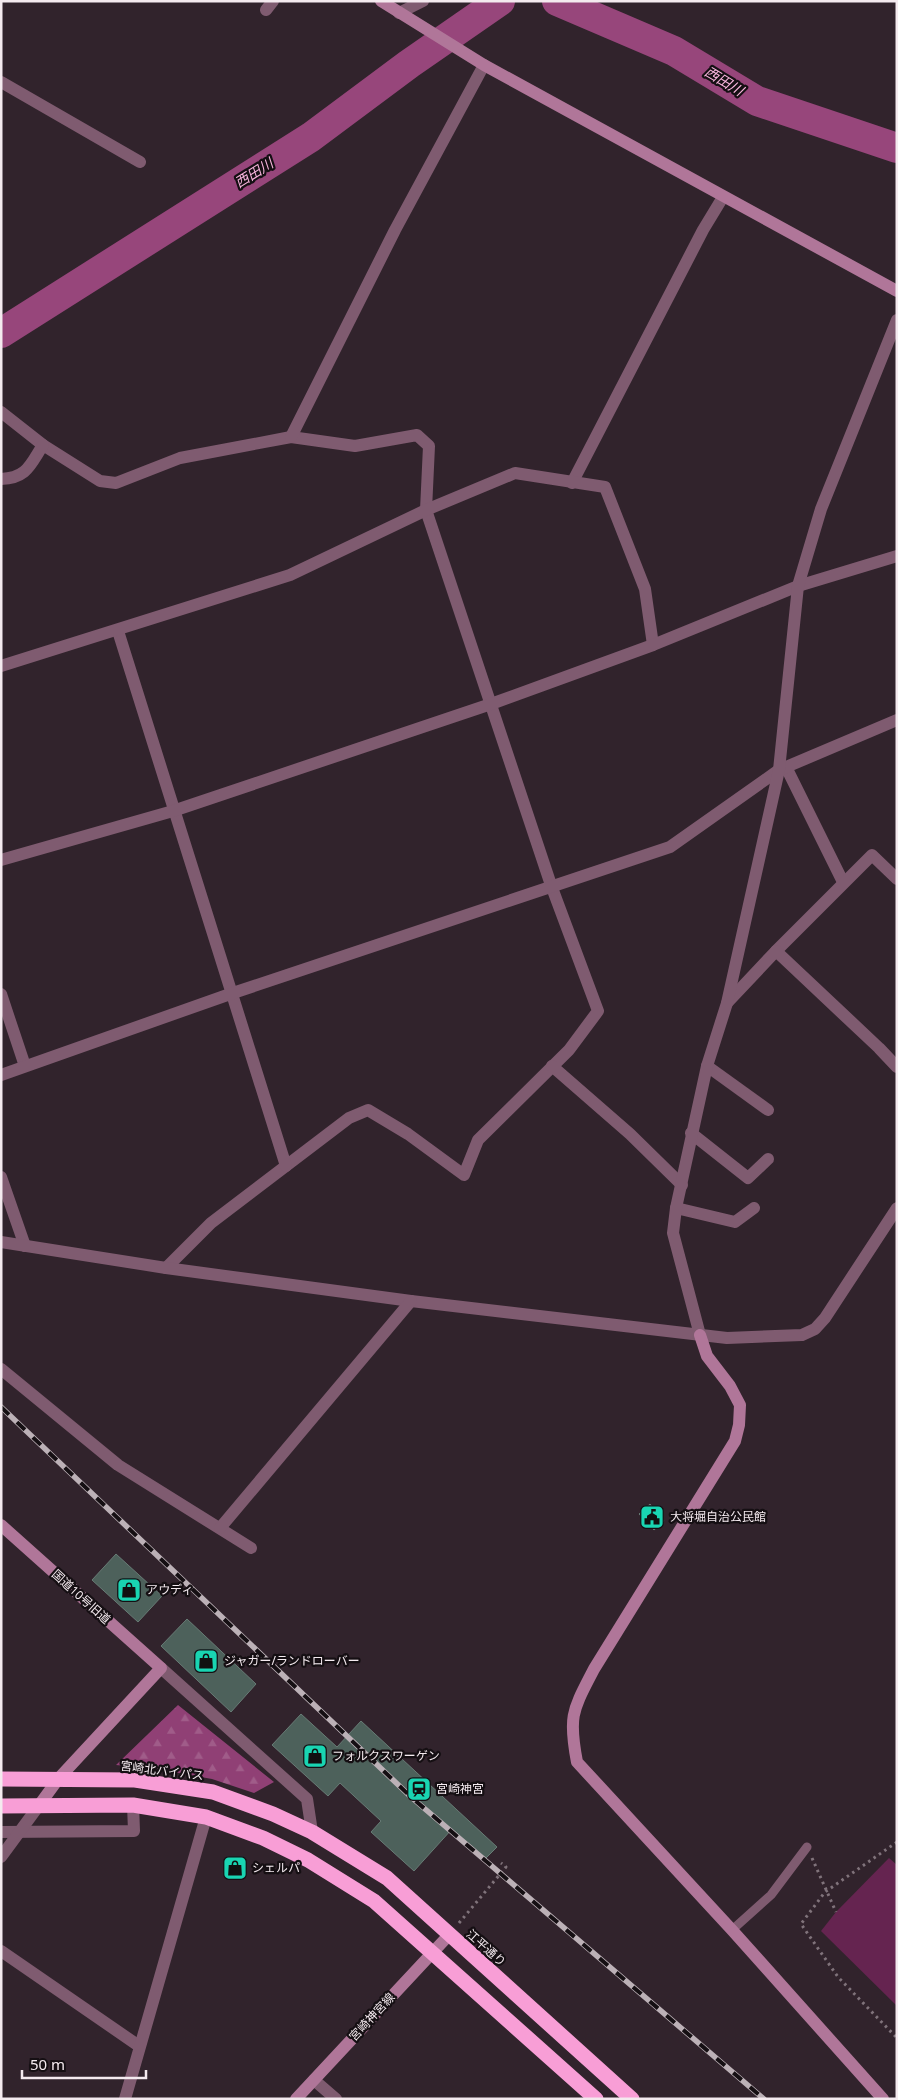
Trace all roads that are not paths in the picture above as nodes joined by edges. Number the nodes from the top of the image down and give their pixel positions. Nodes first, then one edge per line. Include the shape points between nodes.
1 (380, 1) edge
2 (423, 1) edge
3 (404, 16) junction
4 (484, 65) junction
5 (1, 82) edge
6 (140, 162) dead end
7 (723, 197) junction
8 (897, 291) edge
9 (897, 320) edge
10 (1, 412) edge
11 (291, 437) junction
12 (43, 445) junction
13 (1, 479) edge
14 (572, 483) junction
15 (426, 510) junction
16 (897, 556) edge
17 (798, 586) junction
18 (118, 631) junction
19 (653, 645) junction
20 (1, 666) edge
21 (490, 704) junction
22 (897, 720) edge
23 (782, 768) junction
24 (173, 811) junction
25 (1, 860) edge
26 (897, 878) edge
27 (843, 882) junction
28 (551, 885) junction
29 (776, 951) junction
30 (233, 993) junction
31 (1, 994) edge
32 (727, 1003) junction
33 (25, 1066) junction
34 (552, 1066) junction
35 (707, 1066) junction
36 (897, 1067) edge
37 (1, 1075) edge
38 (768, 1110) dead end
39 (691, 1133) junction
40 (768, 1159) dead end
41 (286, 1166) junction
42 (1, 1177) edge
43 (682, 1185) junction
44 (676, 1208) junction
45 (754, 1208) dead end
46 (897, 1208) edge
47 (1, 1242) edge
48 (25, 1246) junction
49 (166, 1268) junction
50 (411, 1301) junction
51 (700, 1335) junction
52 (1, 1369) edge
53 (1, 1526) edge
54 (220, 1528) junction
55 (251, 1548) dead end
56 (161, 1668) junction
57 (59, 1778) junction
58 (1, 1779) edge
59 (40, 1804) junction
60 (134, 1805) junction
61 (1, 1806) edge
62 (206, 1817) junction
63 (1, 1832) edge
64 (19, 1832) junction
65 (312, 1832) junction
66 (807, 1846) road end
67 (1, 1857) edge
68 (732, 1930) junction
69 (449, 1935) junction
70 (1, 1951) edge
71 (431, 1953) junction
72 (139, 2046) junction
73 (314, 2080) junction
74 (125, 2099) edge
75 (296, 2099) edge
76 (336, 2099) edge
77 (596, 2099) edge
78 (632, 2099) edge
79 (883, 2099) edge

1 - 3 street
2 - 3 street
3 - 4 street
4 - 7 street
4 - 11 street
5 - 6 street
7 - 8 street
7 - 14 street
9 - 17 street via 821,509
10 - 12 street
11 - 12 street via 180,458 116,484 100,481
11 - 15 street via 355,446 417,435 429,446
12 - 13 street via 24,474
14 - 15 street via 515,473
14 - 19 street via 605,488 645,589
15 - 18 street via 290,575
15 - 21 street
16 - 17 street
17 - 19 street
17 - 23 street
18 - 20 street
18 - 24 street
19 - 21 street
21 - 24 street
21 - 28 street
22 - 23 street
23 - 27 street
23 - 28 street via 670,847
23 - 32 street
24 - 25 street
24 - 30 street
26 - 27 street via 872,855
27 - 29 street
28 - 30 street
28 - 34 street via 598,1010 569,1050
29 - 32 street
29 - 36 street
30 - 33 street
30 - 41 street
31 - 33 street
32 - 35 street
33 - 37 street
34 - 41 street via 478,1140 464,1175 408,1134 368,1110 349,1118
34 - 43 street via 630,1134
35 - 38 street
35 - 39 street
39 - 40 street via 748,1178
39 - 43 street
41 - 49 street via 211,1223
42 - 48 street
43 - 44 street
44 - 45 street via 735,1222
44 - 51 street via 673,1232
46 - 51 street via 815,1329 802,1335 754,1339
47 - 48 street
48 - 49 street
49 - 50 street
50 - 51 street
50 - 54 street
51 - 68 street via 707,1356 740,1405 736,1441 594,1669 574,1707 571,1725 577,1762
52 - 54 street via 118,1465
53 - 56 street, 国道10号旧道
54 - 55 street
56 - 57 street
56 - 65 street via 307,1799
57 - 58 highway, 宮崎北バイパス
57 - 59 street
57 - 65 highway, 宮崎北バイパス via 135,1780 213,1792
59 - 60 highway
59 - 61 highway
59 - 64 street
60 - 62 highway
60 - 64 street via 134,1831
62 - 71 highway via 263,1838 308,1860 374,1901
62 - 72 street
63 - 64 street
64 - 67 street
65 - 69 highway, 江平通り via 387,1878
66 - 68 lane via 771,1895
68 - 79 street
69 - 71 street, 宮崎神宮線
69 - 78 highway, 江平通り
70 - 72 street
71 - 73 street, 宮崎神宮線
71 - 77 highway
72 - 74 street
73 - 75 street, 宮崎神宮線
73 - 76 street

